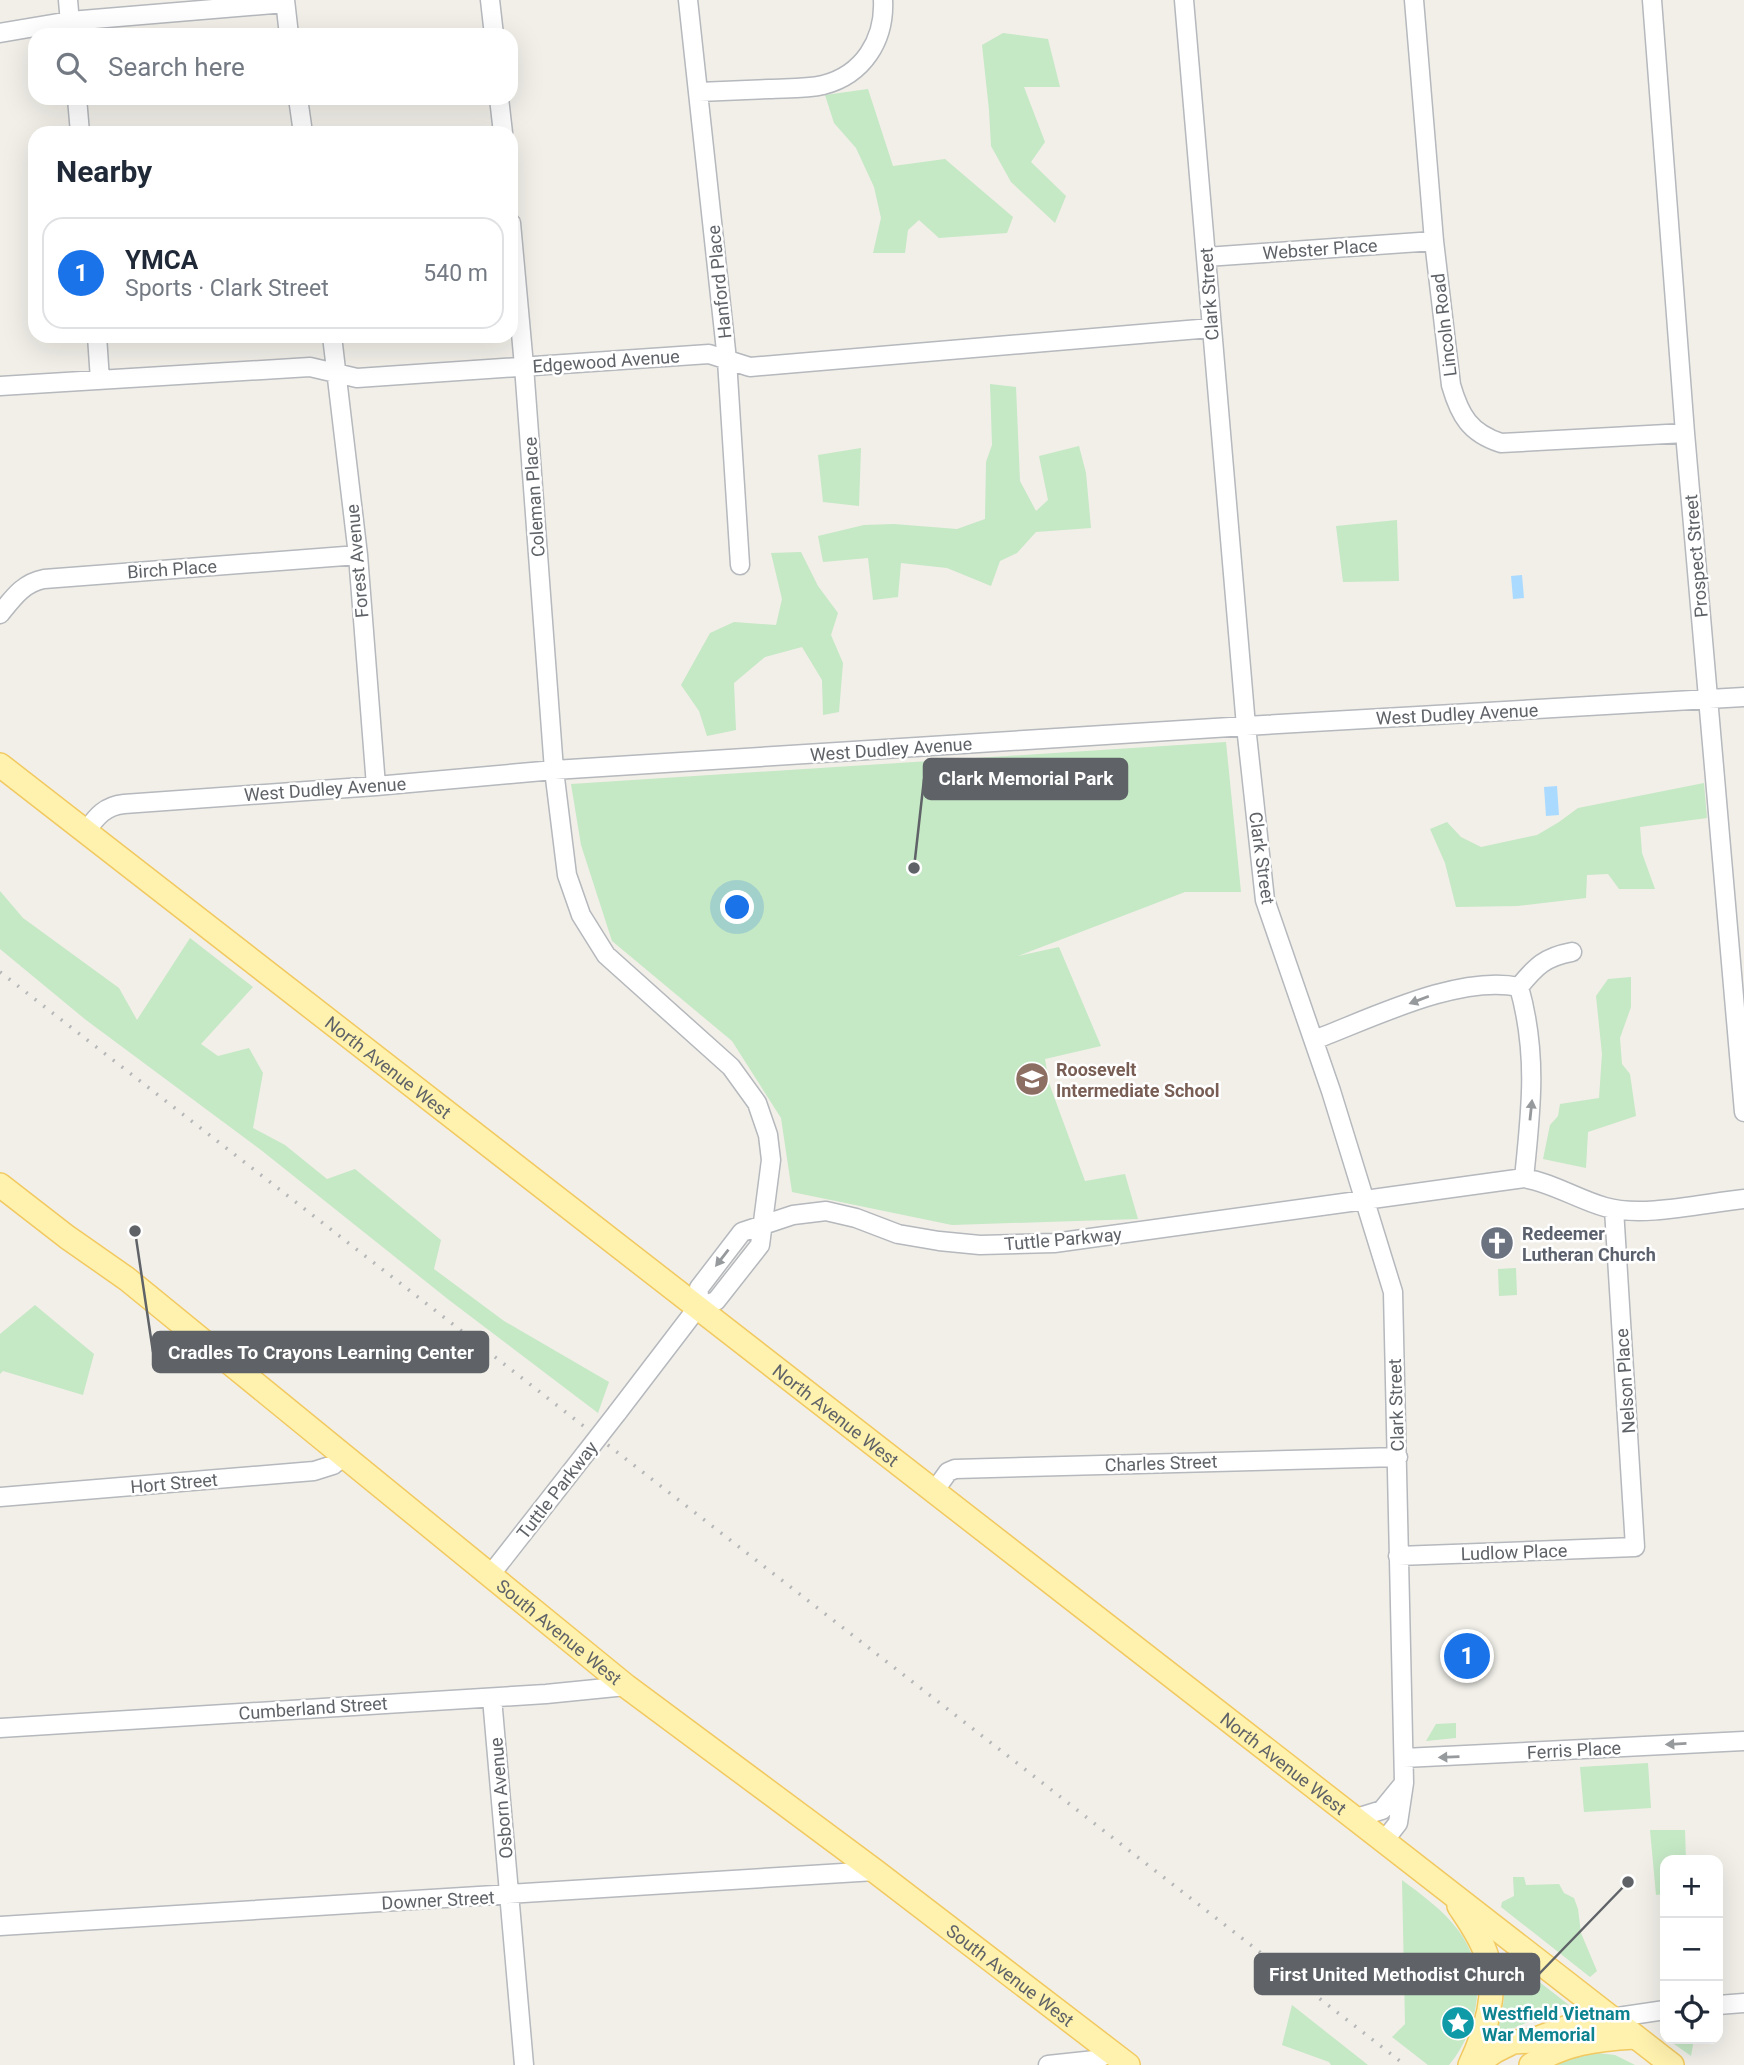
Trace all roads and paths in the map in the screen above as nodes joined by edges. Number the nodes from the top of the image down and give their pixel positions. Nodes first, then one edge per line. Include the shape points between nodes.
1 (68, 0) edge
2 (490, 0) edge
3 (688, 0) edge
4 (883, 0) edge
5 (1184, 0) edge
6 (1414, 0) edge
7 (1652, 0) edge
8 (285, 2) edge
9 (71, 28) edge
10 (288, 28) edge
11 (493, 28) edge
12 (28, 31) edge
13 (0, 33) edge
14 (699, 92) junction
15 (78, 105) edge
16 (299, 105) edge
17 (500, 105) edge
18 (79, 126) edge
19 (302, 126) edge
20 (502, 126) edge
21 (1434, 241) junction
22 (1206, 257) junction
23 (518, 300) edge
24 (1211, 328) junction
25 (97, 343) edge
26 (333, 343) edge
27 (727, 360) junction
28 (524, 366) junction
29 (337, 374) junction
30 (100, 380) junction
31 (0, 386) edge
32 (1685, 433) junction
33 (358, 555) junction
34 (740, 565) dead end
35 (0, 614) edge
36 (1744, 697) edge
37 (1707, 700) junction
38 (1246, 726) junction
39 (0, 765) edge
40 (554, 770) junction
41 (376, 786) junction
42 (86, 831) junction
43 (1572, 952) dead end
44 (1519, 987) junction
45 (1314, 1040) junction
46 (1744, 1112) edge
47 (1524, 1178) junction
48 (0, 1185) edge
49 (1744, 1199) edge
50 (1366, 1202) junction
51 (1614, 1209) junction
52 (764, 1224) junction
53 (698, 1307) junction
54 (344, 1456) junction
55 (1398, 1457) junction
56 (935, 1490) junction
57 (0, 1497) edge
58 (1630, 1548) joint
59 (1398, 1556) junction
60 (491, 1573) junction
61 (626, 1686) junction
62 (492, 1698) junction
63 (0, 1728) edge
64 (1744, 1741) edge
65 (1404, 1758) junction
66 (1404, 1783) junction
67 (1356, 1818) junction
68 (1384, 1841) junction
69 (875, 1871) junction
70 (1450, 1891) junction
71 (510, 1895) junction
72 (0, 1926) edge
73 (1744, 2003) edge
74 (1723, 2005) edge
75 (1660, 2011) edge
76 (1611, 2018) junction
77 (1635, 2037) junction
78 (1531, 2041) junction
79 (1119, 2059) edge
80 (524, 2065) edge
81 (1048, 2065) edge
82 (1470, 2065) edge
83 (1475, 2065) edge
84 (1504, 2065) edge
85 (1531, 2065) edge
86 (1672, 2065) edge

1 - 9 street
2 - 11 street
3 - 14 street, Hanford Place
4 - 14 street via 876,42 857,68 836,81 808,87
5 - 22 street, Clark Street
6 - 21 street, Lincoln Road
7 - 32 street, Prospect Street
8 - 9 street
8 - 10 street
12 - 13 street
14 - 27 street, Hanford Place
15 - 18 street
16 - 19 street
17 - 20 street
21 - 22 street, Webster Place
21 - 32 street, Lincoln Road via 1451,385 1456,404 1475,431 1488,439 1515,444
22 - 24 street, Clark Street
23 - 28 street, Coleman Place
24 - 27 street, Edgewood Avenue via 750,367
24 - 38 street, Clark Street
25 - 30 street
26 - 29 street, Forest Avenue
27 - 28 street, Edgewood Avenue via 709,354
27 - 34 street, Hanford Place
28 - 29 street, Edgewood Avenue via 357,378
28 - 40 street, Coleman Place
29 - 30 street, Edgewood Avenue via 310,367
29 - 33 street, Forest Avenue
30 - 31 street, Edgewood Avenue
32 - 37 street, Prospect Street
33 - 35 street, Birch Place via 44,579 24,587
33 - 41 street, Forest Avenue
36 - 37 street, West Dudley Avenue
37 - 38 street, West Dudley Avenue
37 - 46 street, Prospect Street
38 - 40 street, West Dudley Avenue
38 - 45 street, Clark Street via 1265,900
39 - 42 main road, North Avenue West
40 - 41 street, West Dudley Avenue
40 - 52 street, Tuttle Parkway via 567,874 581,915 606,954 731,1067 757,1103 772,1160
41 - 42 street, West Dudley Avenue via 111,806
42 - 53 main road, North Avenue West
43 - 44 street via 1553,955
44 -> 45 street via 1500,983 1433,995
47 -> 44 street via 1533,1073
45 - 50 street, Clark Street
47 - 50 street, Tuttle Parkway
47 - 51 street
48 - 54 main road, South Avenue West via 127,1279
49 - 51 street via 1639,1211
50 - 52 street, Tuttle Parkway via 1054,1243 939,1241 898,1234 826,1211
50 - 55 street, Clark Street via 1393,1292
51 - 58 street, Nelson Place via 1635,1547
52 - 53 street, Tuttle Parkway via 760,1245 716,1301
53 - 56 main road, North Avenue West
53 - 60 street, Tuttle Parkway, bridge
54 - 57 street, Hort Street via 314,1471
54 - 60 main road, South Avenue West
55 - 56 street, Charles Street via 955,1469
55 - 59 street, Clark Street
56 - 67 main road, North Avenue West
58 - 59 street, Ludlow Place
59 - 65 street, Clark Street
60 - 61 main road, South Avenue West
61 - 62 street, Cumberland Street
61 - 69 main road, South Avenue West
62 - 63 street, Cumberland Street
62 - 71 street, Osborn Avenue
64 -> 65 street, Ferris Place
65 - 66 street, Clark Street
66 - 67 street via 1381,1810
66 - 68 street, Clark Street via 1398,1823
67 - 68 main road, North Avenue West
68 - 70 main road, North Avenue West
69 - 71 street, Downer Street
69 - 79 main road, South Avenue West
70 - 76 main road, North Avenue West
70 - 82 main road via 1482,1944 1490,1970 1486,2026
71 - 72 street, Downer Street
71 - 80 street, Osborn Avenue
73 - 74 street
75 - 76 street
76 - 77 main road, North Avenue West
76 - 78 main road
77 - 85 main road via 1578,2042
77 - 86 main road, North Avenue West
78 - 83 main road via 1513,2042
78 - 84 main road
79 - 81 street

